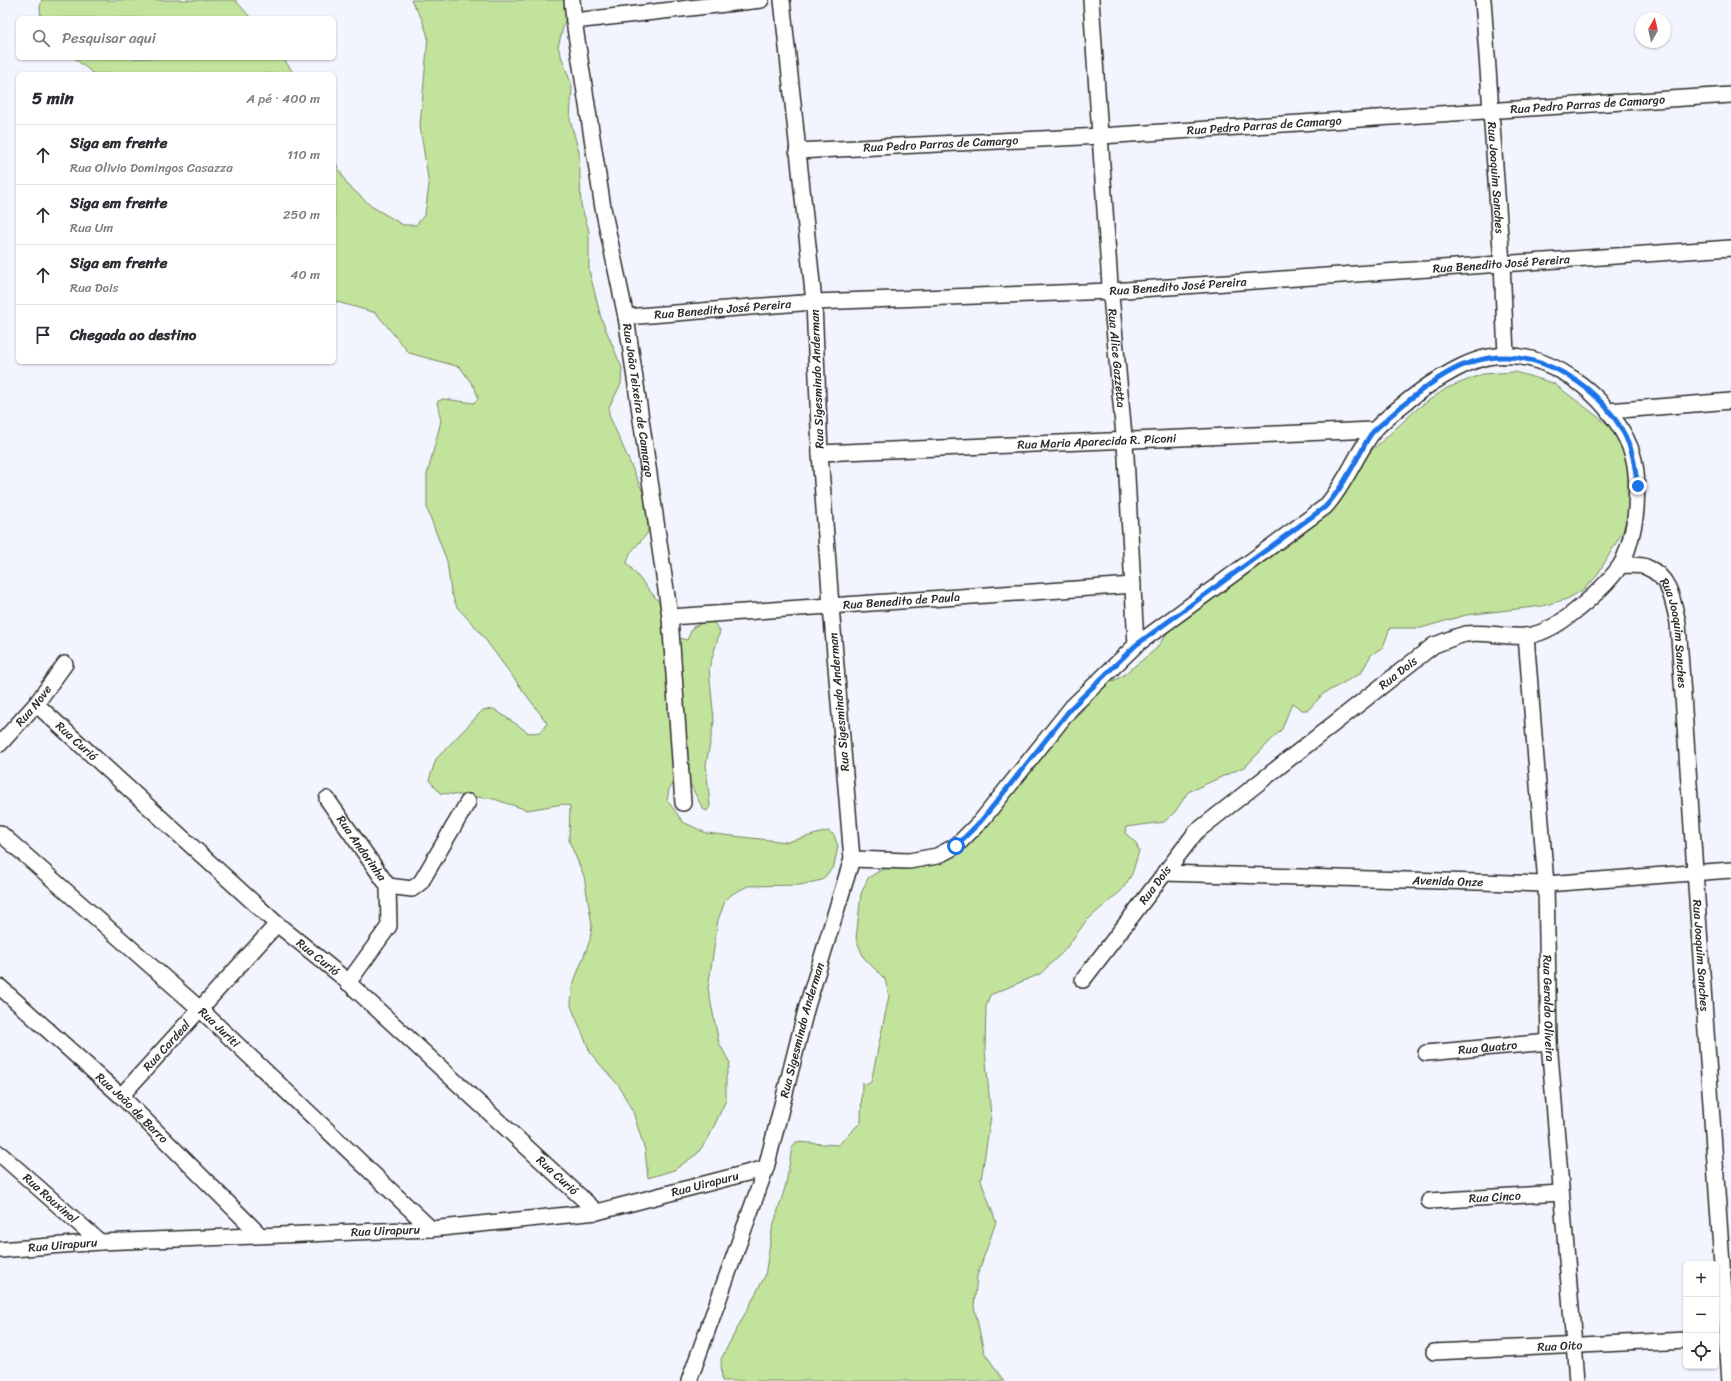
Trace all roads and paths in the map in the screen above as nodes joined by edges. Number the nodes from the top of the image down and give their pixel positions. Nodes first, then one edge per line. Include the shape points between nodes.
1 (572, 0) edge
2 (761, 0) edge
3 (782, 0) edge
4 (1091, 0) edge
5 (1483, 0) edge
6 (574, 21) junction
7 (1731, 95) edge
8 (1490, 110) junction
9 (1101, 136) junction
10 (797, 151) junction
11 (1731, 248) edge
12 (1502, 263) junction
13 (1111, 291) junction
14 (814, 302) junction
15 (626, 317) junction
16 (1506, 356) junction
17 (1731, 401) edge
18 (1608, 411) junction
19 (1374, 430) junction
20 (1124, 441) junction
21 (820, 453) junction
22 (1621, 565) junction
23 (1133, 584) junction
24 (831, 606) junction
25 (670, 617) junction
26 (1526, 636) junction
27 (1136, 645) junction
28 (65, 664) dead end
29 (36, 704) junction
30 (0, 744) edge
31 (327, 799) dead end
32 (468, 802) dead end
33 (683, 803) dead end
34 (0, 834) edge
35 (852, 859) junction
36 (1731, 870) edge
37 (1164, 873) junction
38 (1696, 873) junction
39 (1546, 884) junction
40 (388, 886) junction
41 (277, 924) junction
42 (1083, 980) dead end
43 (348, 983) junction
44 (0, 987) edge
45 (201, 1010) junction
46 (1549, 1042) junction
47 (1426, 1053) dead end
48 (121, 1096) junction
49 (0, 1154) edge
50 (766, 1168) junction
51 (1561, 1193) junction
52 (1428, 1201) dead end
53 (597, 1212) junction
54 (431, 1229) junction
55 (260, 1234) junction
56 (100, 1242) junction
57 (0, 1250) edge
58 (1724, 1338) edge
59 (1683, 1340) edge
60 (1574, 1344) junction
61 (1434, 1352) dead end
62 (689, 1381) edge
63 (1577, 1381) edge
64 (1730, 1381) edge

1 - 6 street, Rua João Teixeira de Camargo
2 - 6 street
3 - 10 street, Rua Sigesmindo Anderman
4 - 9 street, Rua Alice Gazzetta
5 - 8 street, Rua Joaquim Sanches
6 - 15 street, Rua João Teixeira de Camargo via 603,208
7 - 8 street, Rua Pedro Parras de Camargo
8 - 9 street, Rua Pedro Parras de Camargo
8 - 12 street, Rua Joaquim Sanches
9 - 10 street, Rua Pedro Parras de Camargo
9 - 13 street, Rua Alice Gazzetta
10 - 14 street, Rua Sigesmindo Anderman
11 - 12 street, Rua Benedito José Pereira
12 - 13 street, Rua Benedito José Pereira
12 - 16 street, Rua Joaquim Sanches
13 - 14 street, Rua Benedito José Pereira
13 - 20 street, Rua Alice Gazzetta
14 - 15 street, Rua Benedito José Pereira
14 - 21 street, Rua Sigesmindo Anderman
15 - 25 street, Rua João Teixeira de Camargo
16 - 18 street, Rua Dois via 1541,363 1569,377 1594,396
16 - 19 street, Rua Dois via 1470,362 1435,381
17 - 18 street
18 - 22 street, Rua Dois via 1620,426 1631,448 1638,486 1634,525
19 - 20 street, Rua Maria Aparecida R. Piconi
19 - 27 street via 1336,495 1325,507
20 - 21 street, Rua Maria Aparecida R. Piconi
20 - 23 street, Rua Alice Gazzetta
21 - 24 street, Rua Sigesmindo Anderman
22 - 26 street, Rua Dois via 1599,590 1568,616 1548,629
22 - 38 street, Rua Joaquim Sanches via 1645,566 1663,577 1672,596 1678,623
23 - 24 street, Rua Benedito de Paula
23 - 27 street, Rua Alice Gazzetta
24 - 25 street, Rua Benedito de Paula
24 - 35 street, Rua Sigesmindo Anderman
25 - 33 street, Rua João Teixeira de Camargo
26 - 37 street, Rua Dois via 1465,634 1434,645 1217,814 1196,832
26 - 39 street, Rua Geraldo Oliveira
27 - 35 street via 1072,707 981,821 956,846 937,856 909,861
28 - 29 street, Rua Nove
29 - 30 street, Rua Nove
29 - 41 street, Rua Curió
31 - 40 street, Rua Andorinha
32 - 40 street via 420,882 412,889
34 - 45 street, Rua Juriti
35 - 50 street, Rua Sigesmindo Anderman via 807,1006
36 - 38 street, Avenida Onze
37 - 39 street, Avenida Onze
37 - 42 street, Rua Dois
38 - 39 street, Avenida Onze
38 - 58 street, Rua Joaquim Sanches
39 - 46 street, Rua Geraldo Oliveira
40 - 43 street, Rua Andorinha via 389,926
41 - 43 street, Rua Curió
41 - 45 street, Rua Cardeal
43 - 53 street, Rua Curió
44 - 48 street, Rua João de Barro
45 - 48 street, Rua Cardeal
45 - 54 street, Rua Juriti
46 - 47 street, Rua Quatro
46 - 51 street, Rua Geraldo Oliveira
48 - 55 street, Rua João de Barro
49 - 56 street, Rua Rouxinol
50 - 53 street, Rua Uirapuru
50 - 62 street, Rua Sigesmindo Anderman
51 - 52 street, Rua Cinco
51 - 60 street, Rua Geraldo Oliveira
53 - 54 street, Rua Uirapuru
54 - 55 street, Rua Uirapuru
55 - 56 street, Rua Uirapuru
56 - 57 street, Rua Uirapuru
58 - 64 street, Rua Joaquim Sanches
59 - 60 street, Rua Oito
60 - 61 street, Rua Oito
60 - 63 street, Rua Geraldo Oliveira

